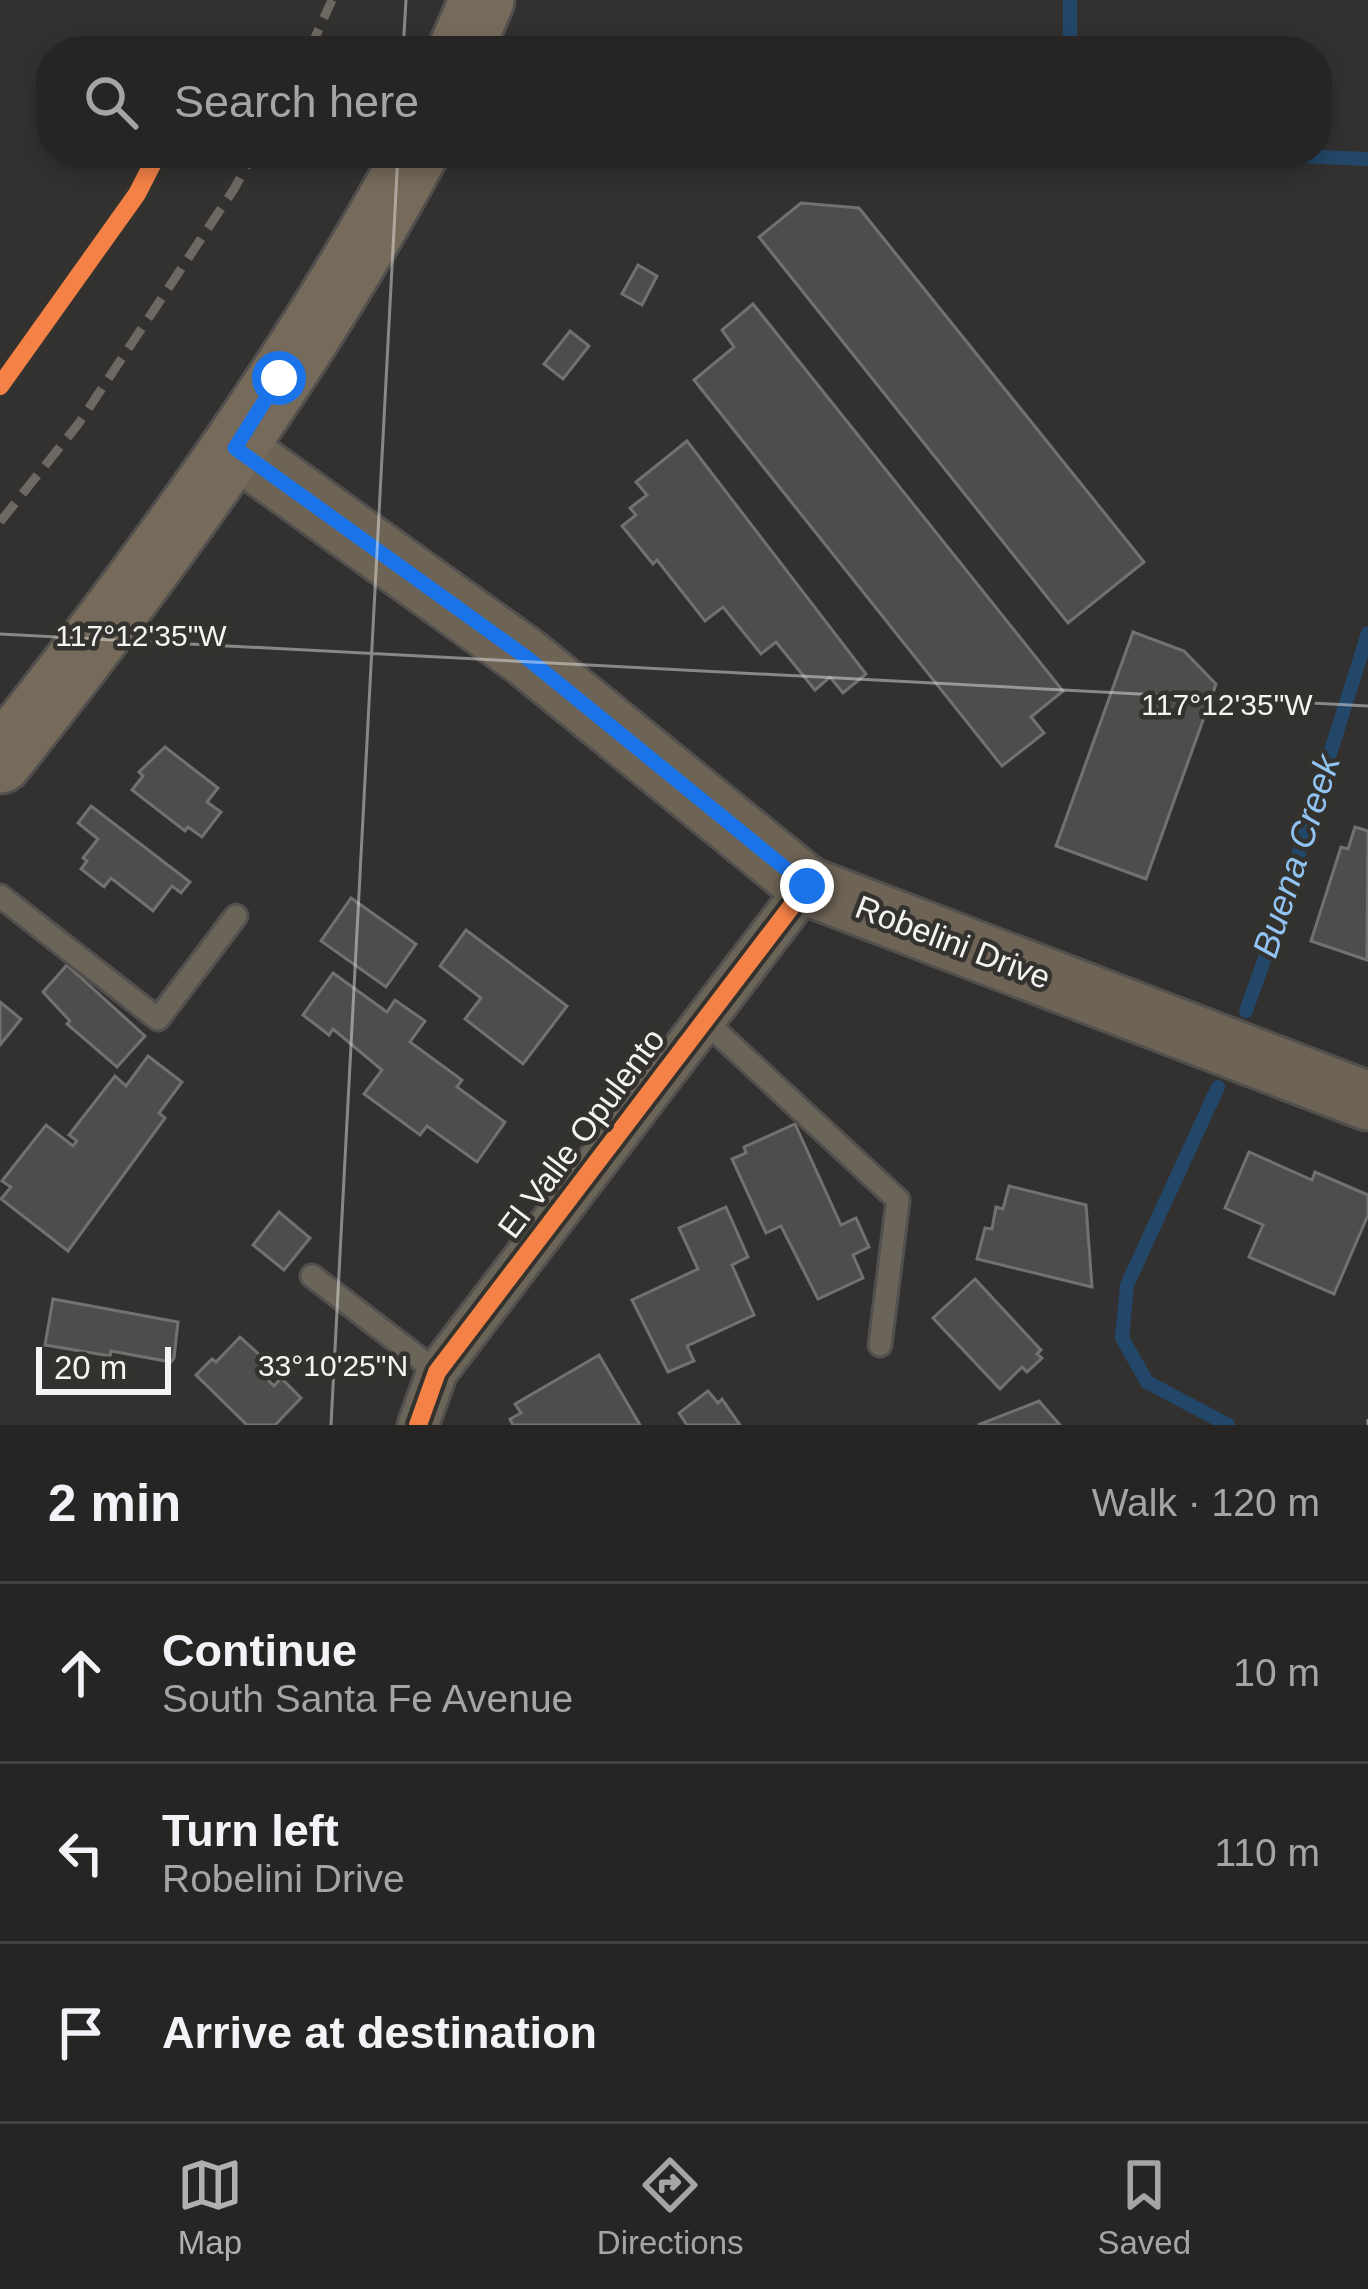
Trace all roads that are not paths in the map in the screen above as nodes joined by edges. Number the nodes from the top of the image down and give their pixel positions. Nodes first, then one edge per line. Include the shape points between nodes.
1 (482, 0) edge
2 (466, 36) edge
3 (408, 168) edge
4 (235, 448) junction
5 (0, 761) edge
6 (807, 886) junction
7 (0, 896) edge
8 (236, 916) dead end
9 (704, 1020) junction
10 (1368, 1101) edge
11 (312, 1276) dead end
12 (880, 1345) dead end
13 (437, 1372) junction
14 (418, 1425) edge

1 - 2 main road
3 - 4 main road
4 - 5 main road
4 - 6 main road, Robelini Drive via 527,658
6 - 9 street, El Valle Opulento
6 - 10 main road, Robelini Drive
7 - 8 lane via 158,1019
9 - 12 lane via 898,1200
9 - 13 street, El Valle Opulento
11 - 13 lane
13 - 14 street, El Valle Opulento

